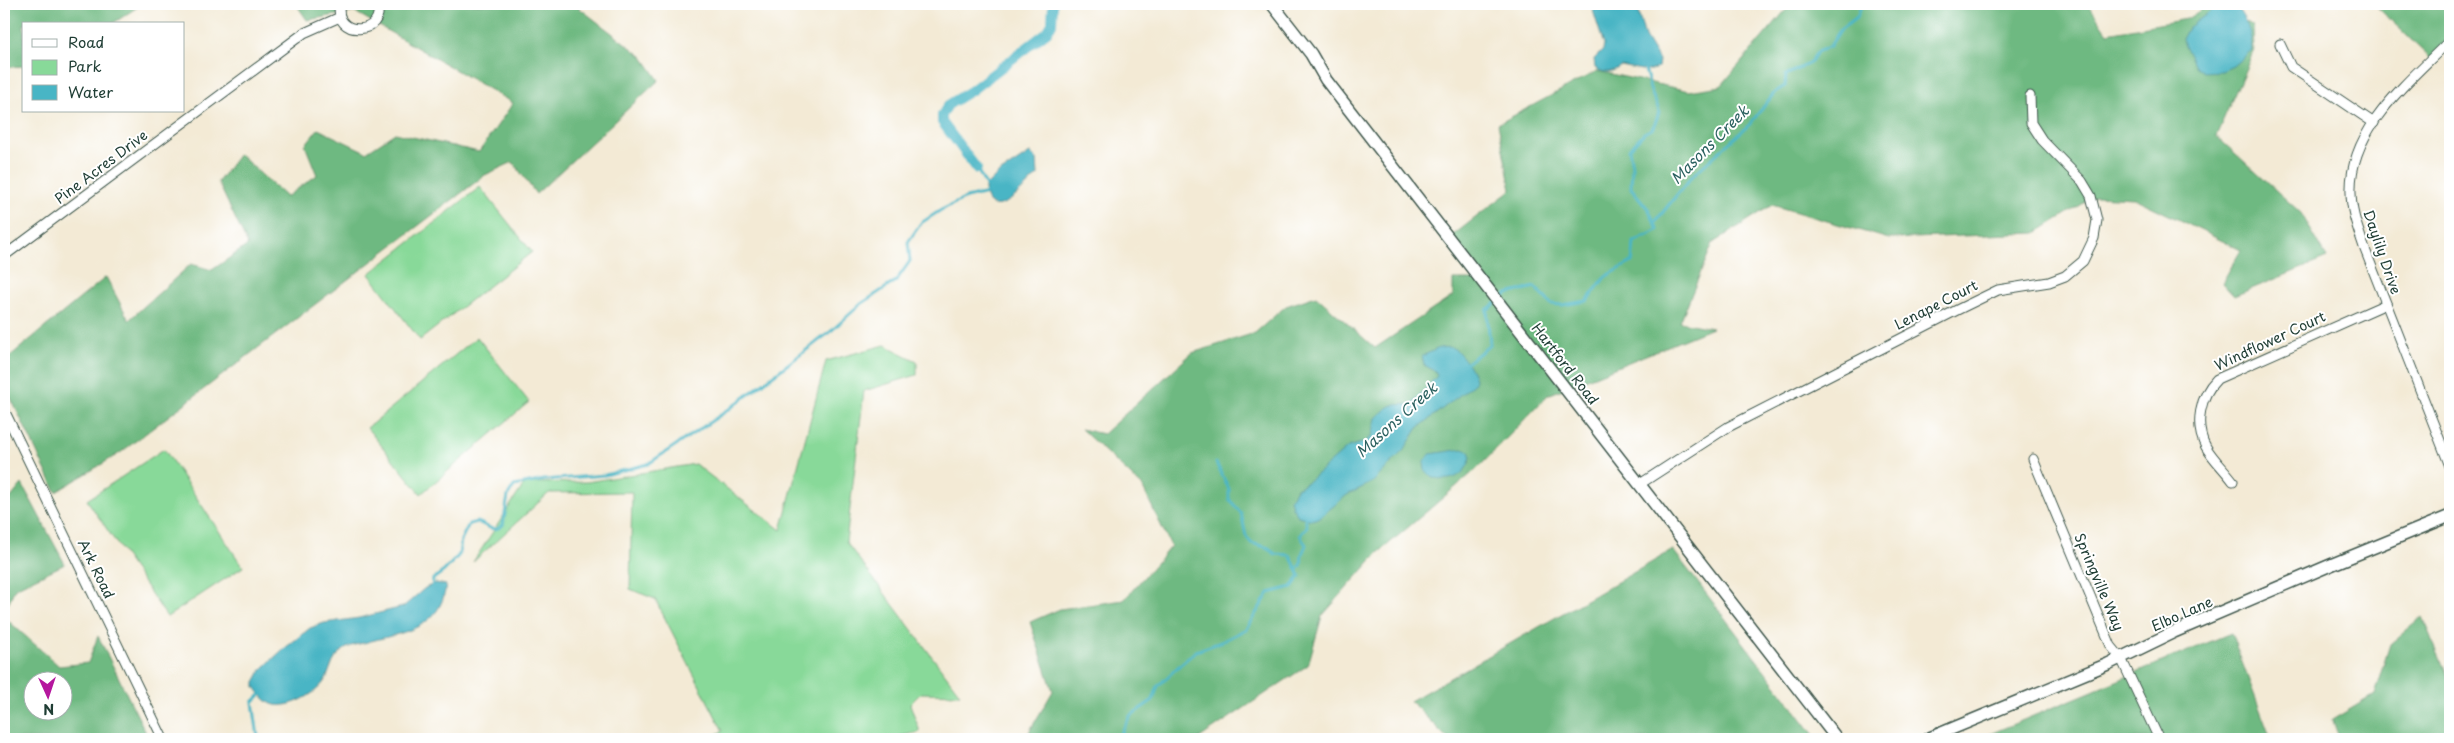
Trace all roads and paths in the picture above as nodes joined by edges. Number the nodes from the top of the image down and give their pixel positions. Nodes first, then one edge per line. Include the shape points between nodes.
1 (340, 4) edge
2 (376, 4) edge
3 (1272, 4) edge
4 (340, 17) junction
5 (2450, 40) edge
6 (2280, 44) dead end
7 (2030, 96) dead end
8 (2374, 123) junction
9 (4, 256) edge
10 (2386, 304) junction
11 (4, 410) edge
12 (2033, 460) dead end
13 (2450, 466) edge
14 (2233, 481) dead end
15 (1640, 484) junction
16 (2450, 516) edge
17 (2121, 658) junction
18 (163, 739) edge
19 (1838, 739) edge
20 (1927, 739) edge
21 (2159, 739) edge

1 - 4 street
2 - 4 street via 376,20 368,28 357,30 346,26
3 - 15 street, Hartford Road via 1311,54 1326,80
4 - 9 street, Pine Acres Drive via 304,33
5 - 8 street, Daylily Drive
6 - 8 street via 2291,67
7 - 15 street, Lenape Court via 2031,123 2046,145 2082,181 2095,207 2097,226 2094,238 2087,256 2075,270 2049,282 1998,290 1959,309 1728,427
8 - 10 street, Daylily Drive via 2354,163 2351,191 2359,232
10 - 13 street, Daylily Drive
10 - 14 street, Windflower Court via 2217,379 2207,390 2201,412 2203,439 2211,455
11 - 18 street, Ark Road
12 - 17 street, Springville Way via 2111,646
15 - 19 street, Hartford Road
16 - 17 street, Elbo Lane via 2174,632
17 - 20 street, Elbo Lane
17 - 21 street, Springville Way

